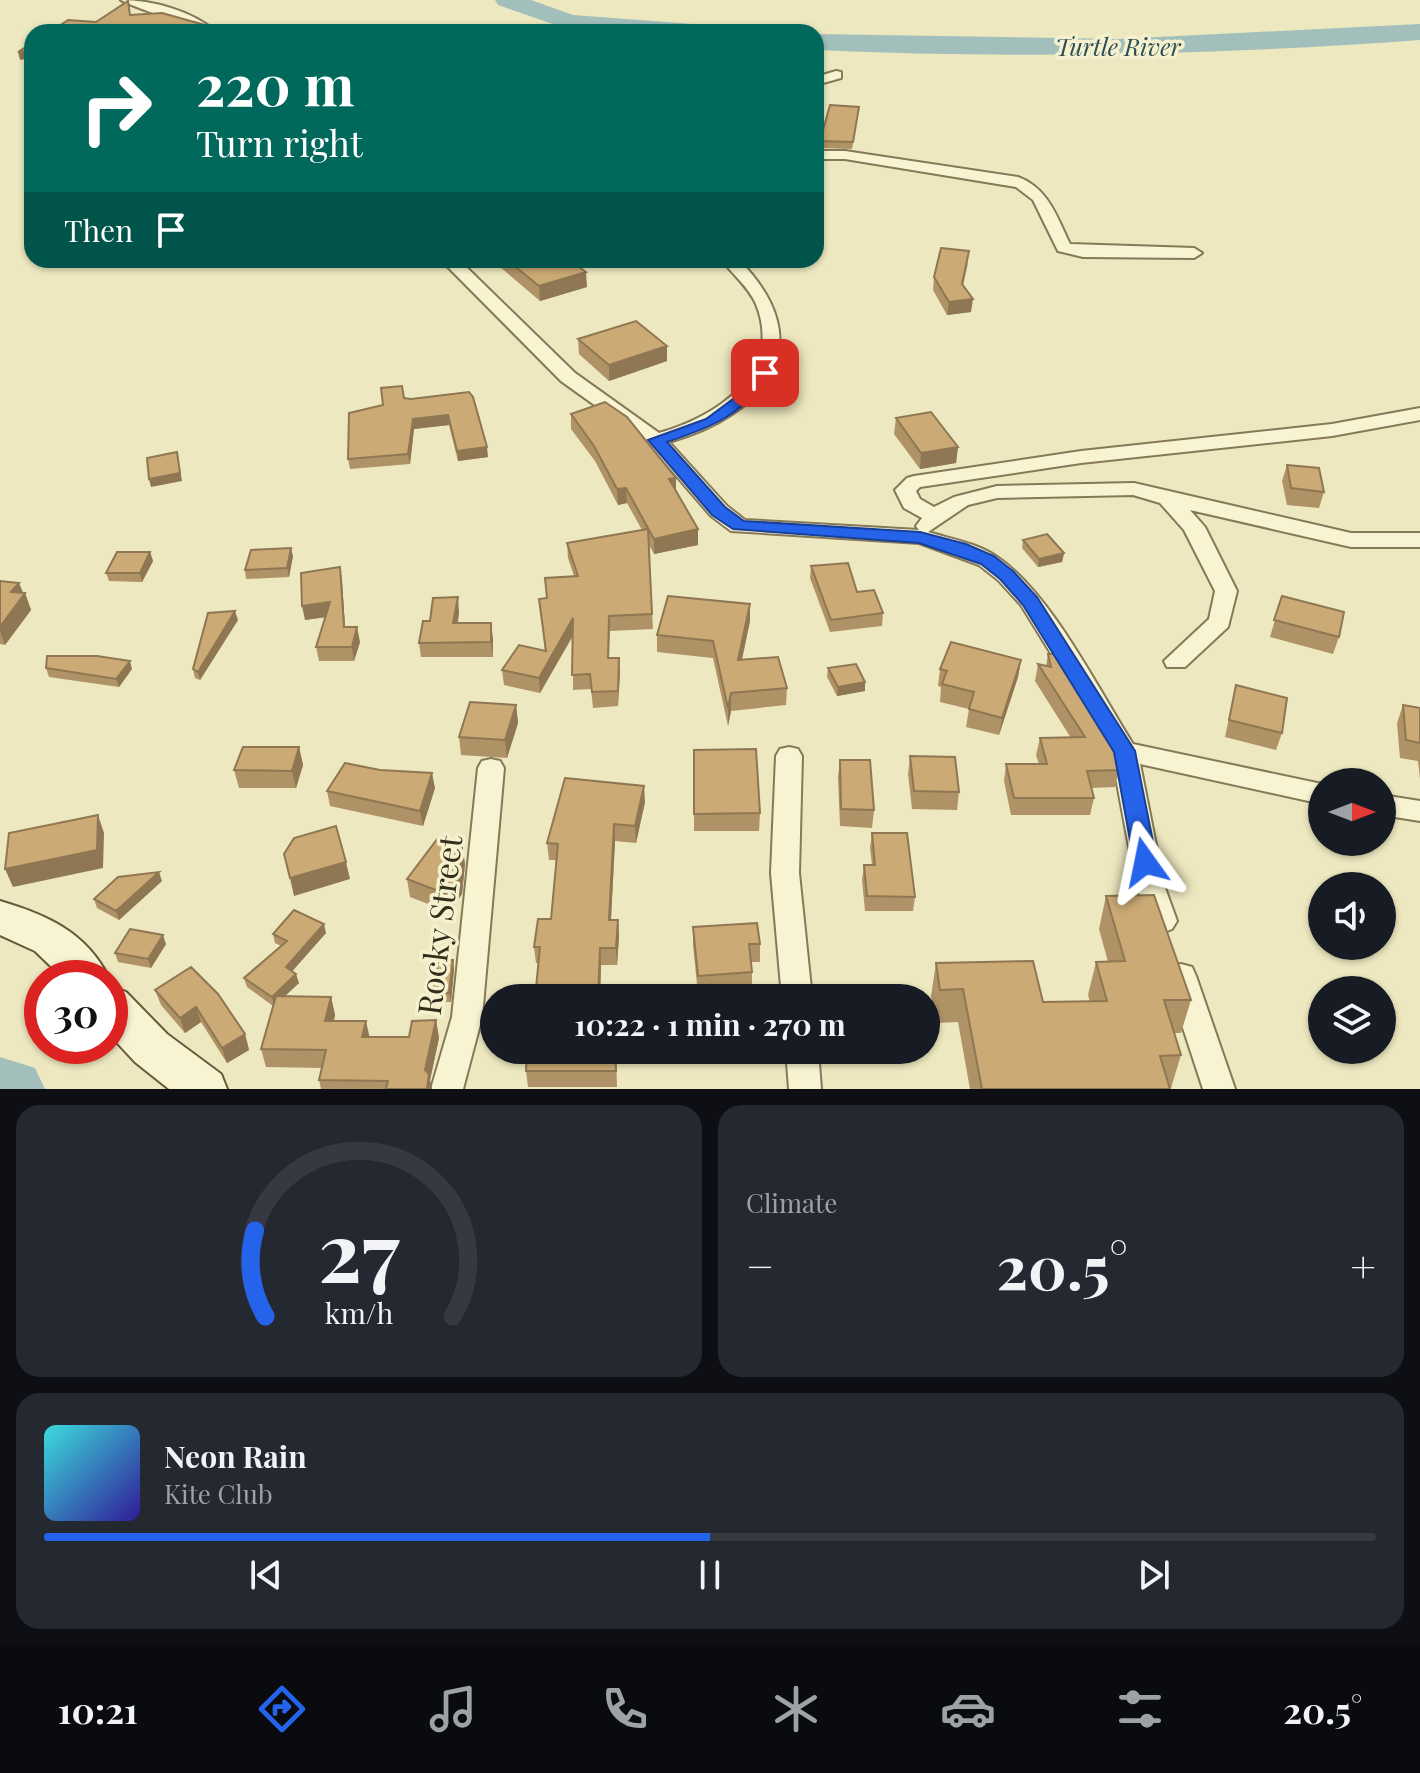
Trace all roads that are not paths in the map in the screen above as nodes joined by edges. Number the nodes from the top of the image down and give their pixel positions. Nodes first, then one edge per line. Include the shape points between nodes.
1 (127, 0) edge
2 (195, 24) edge
3 (836, 75) dead end
4 (824, 79) edge
5 (824, 155) edge
6 (1194, 253) dead end
7 (457, 268) edge
8 (737, 268) edge
9 (1420, 414) edge
10 (656, 440) junction
11 (1167, 499) junction
12 (934, 516) junction
13 (920, 537) junction
14 (1420, 540) edge
15 (1176, 661) dead end
16 (1124, 751) junction
17 (789, 756) dead end
18 (491, 768) dead end
19 (1308, 792) edge
20 (1396, 807) edge
21 (1420, 811) edge
22 (0, 918) edge
23 (76, 960) edge
24 (796, 984) edge
25 (128, 1024) edge
26 (803, 1064) edge
27 (204, 1089) edge
28 (447, 1089) edge
29 (805, 1089) edge
30 (1219, 1089) edge

1 - 2 street
3 - 4 street
5 - 6 street via 1009,181 1034,191 1064,248
7 - 10 street via 568,377
8 - 10 street via 764,298 775,335 765,373 712,422
9 - 12 street via 1332,430 1081,457 914,482 905,490 912,503
10 - 13 street via 739,526
11 - 12 street via 1134,489 997,492 961,501
11 - 14 street via 1351,540
11 - 15 street via 1194,527 1226,591 1220,622
12 - 13 street
13 - 16 street via 960,548 1006,575 1030,601
16 - 19 street
16 - 30 street via 1150,885
17 - 24 street via 785,873
18 - 28 street, Rocky Street via 467,1017
20 - 21 street
22 - 23 street via 52,938
25 - 27 street
26 - 29 street

